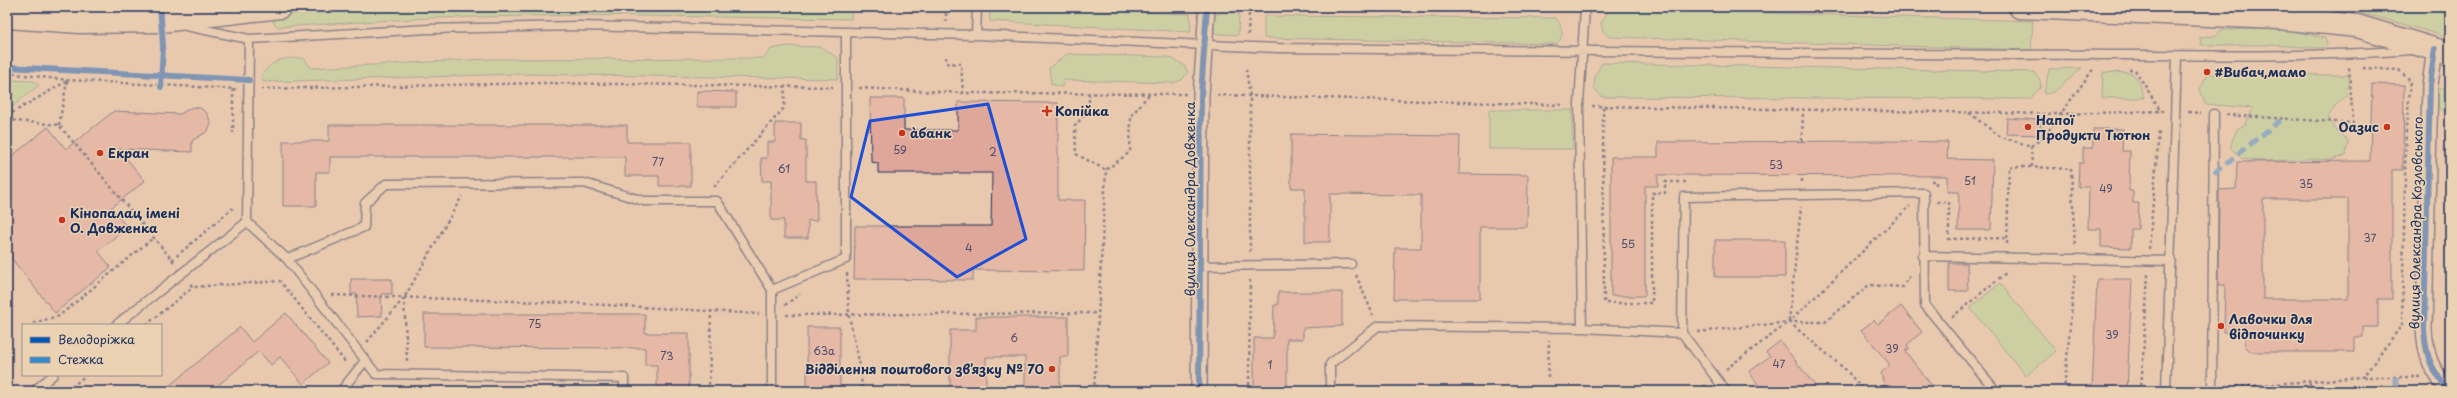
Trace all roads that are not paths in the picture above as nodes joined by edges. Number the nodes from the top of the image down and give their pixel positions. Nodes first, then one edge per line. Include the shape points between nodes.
1 (280, 7) edge
2 (977, 7) edge
3 (1207, 7) edge
4 (1585, 7) edge
5 (2020, 7) edge
6 (2062, 7) edge
7 (88, 15) edge
8 (7, 17) edge
9 (161, 21) junction
10 (846, 32) junction
11 (976, 35) junction
12 (250, 39) junction
13 (1205, 44) junction
14 (1582, 50) junction
15 (2443, 51) edge
16 (2177, 56) junction
17 (2214, 114) road end
18 (246, 222) junction
19 (1923, 256) junction
20 (287, 259) junction
21 (2171, 261) junction
22 (1351, 264) road end
23 (1201, 266) junction
24 (772, 290) junction
25 (117, 324) edge
26 (1582, 328) junction
27 (1682, 333) junction
28 (364, 362) junction
29 (52, 376) edge
30 (34, 391) edge
31 (341, 391) edge
32 (624, 391) edge
33 (772, 391) edge
34 (1199, 391) edge
35 (1330, 391) edge
36 (1726, 391) edge
37 (1996, 391) edge
38 (2166, 391) edge
39 (2212, 391) edge
40 (2448, 391) edge

1 - 9 main road
2 - 11 lane
3 - 13 street, вулиця Олександра Довженка
4 - 14 lane
5 - 6 main road
6 - 15 main road via 2279,18 2349,26
7 - 8 main road
7 - 9 main road
9 - 12 lane
10 - 11 lane
10 - 12 lane via 578,26 429,29
10 - 24 lane via 846,259
11 - 13 lane
12 - 18 lane
13 - 14 lane via 1278,48
13 - 23 street, вулиця Олександра Довженка via 1201,95
14 - 16 lane via 2013,55 2101,53
14 - 26 lane via 1579,105
15 - 16 lane via 2350,55
15 - 40 street, вулиця Олександра Козловського via 2430,84 2424,329 2425,349 2431,368
16 - 21 lane
17 - 39 lane
18 - 20 lane
18 - 25 lane
19 - 21 lane
19 - 27 lane via 1924,193 1684,197
19 - 37 lane via 1925,305
20 - 24 lane via 364,227 365,203 386,184 584,183 644,201 717,201
20 - 28 lane
21 - 38 lane
22 - 23 lane
23 - 34 street, вулиця Олександра Довженка
24 - 33 lane
26 - 27 lane
26 - 35 lane via 1378,326 1330,364
27 - 36 lane
28 - 31 lane
28 - 32 lane via 376,374 408,376 624,378
29 - 30 lane

